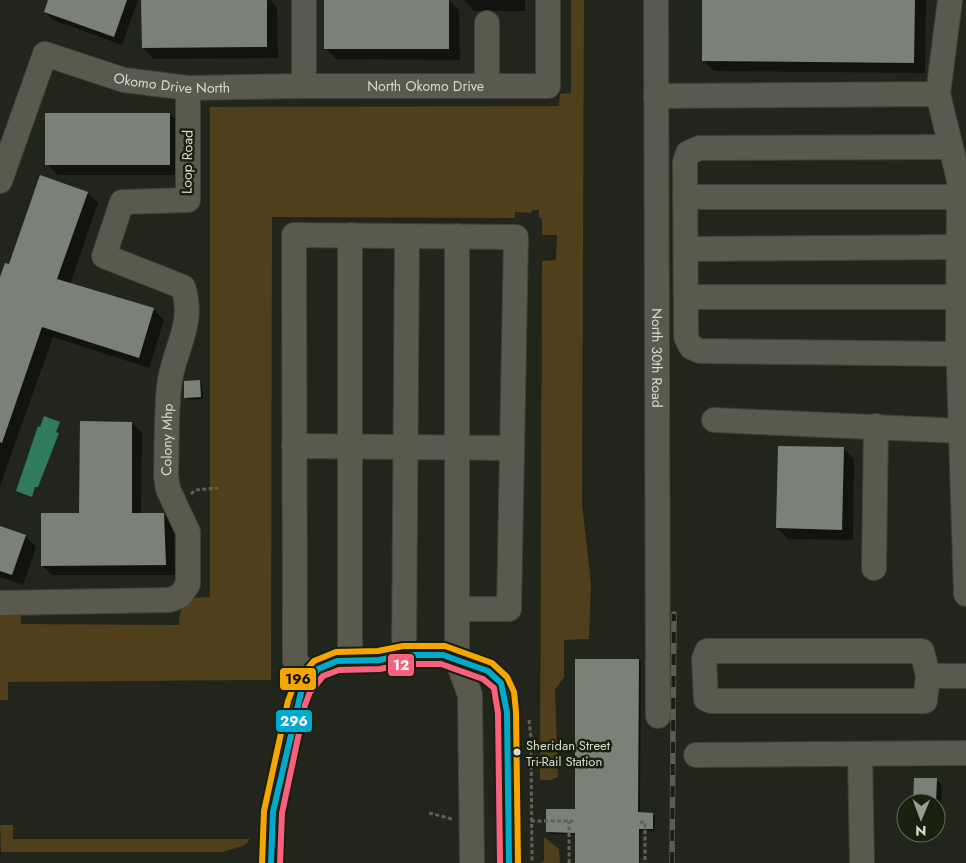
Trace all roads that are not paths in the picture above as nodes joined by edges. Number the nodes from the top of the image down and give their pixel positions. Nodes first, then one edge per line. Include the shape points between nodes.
1 (304, 0) edge
2 (548, 0) edge
3 (656, 0) edge
4 (950, 0) edge
5 (487, 22) dead end
6 (304, 86) junction
7 (487, 86) junction
8 (188, 88) junction
9 (938, 94) junction
10 (656, 96) junction
11 (950, 147) junction
12 (0, 181) edge
13 (685, 197) junction
14 (959, 197) junction
15 (350, 235) junction
16 (406, 236) junction
17 (457, 236) junction
18 (958, 247) junction
19 (686, 248) junction
20 (183, 287) joint
21 (686, 297) junction
22 (958, 297) junction
23 (958, 354) junction
24 (714, 420) dead end
25 (876, 426) junction
26 (962, 431) junction
27 (294, 446) junction
28 (350, 447) junction
29 (406, 447) junction
30 (457, 448) junction
31 (512, 448) junction
32 (874, 568) dead end
33 (966, 590) edge
34 (966, 594) edge
35 (0, 602) edge
36 (457, 609) junction
37 (404, 655) junction
38 (350, 659) junction
39 (457, 660) junction
40 (928, 676) junction
41 (966, 676) edge
42 (311, 677) junction
43 (658, 716) dead end
44 (966, 753) edge
45 (860, 754) junction
46 (696, 756) dead end
47 (271, 863) edge
48 (472, 863) edge
49 (509, 863) edge
50 (862, 863) edge

1 - 6 street
2 - 7 street, North Okomo Drive via 548,86
3 - 10 street, North 30th Road
4 - 9 street
5 - 7 street
6 - 7 street, North Okomo Drive
6 - 8 street, Okomo Drive North
8 - 12 street, Okomo Drive North via 124,80 45,54
8 - 20 street, Loop Road via 188,200 122,202 104,256
9 - 10 street
9 - 11 street
10 - 43 street, North 30th Road
11 - 13 street via 699,148 688,153 685,162
11 - 14 street via 959,180
13 - 14 street
13 - 19 street
14 - 18 street
15 - 16 street
15 - 27 street via 294,235
15 - 28 street
16 - 17 street
16 - 29 street
17 - 30 street
17 - 31 street via 516,237
18 - 19 street
18 - 22 street
19 - 21 street
20 - 35 street, Colony Mhp via 187,299 186,321 169,387 166,476 168,489 188,532 188,584 185,592 169,600 155,601
21 - 22 street
21 - 23 street via 686,337 691,347 700,351
22 - 23 street
23 - 26 street
24 - 25 street
25 - 26 street
25 - 32 street
26 - 33 street
27 - 28 street
27 - 42 street via 295,661
28 - 29 street
28 - 38 street
29 - 30 street
29 - 37 street
30 - 31 street
30 - 36 street
31 - 36 street via 509,609
33 - 34 street
36 - 39 street
37 - 38 street via 379,660
37 - 39 street via 442,655
38 - 42 street via 328,664
39 - 48 street via 470,695
39 - 49 street via 488,671 501,683 505,694
40 - 40 street via 925,702 711,701 706,699 704,659 707,652 922,651
40 - 41 street
42 - 47 street via 302,688 297,704 273,812
44 - 45 street
45 - 46 street
45 - 50 street

